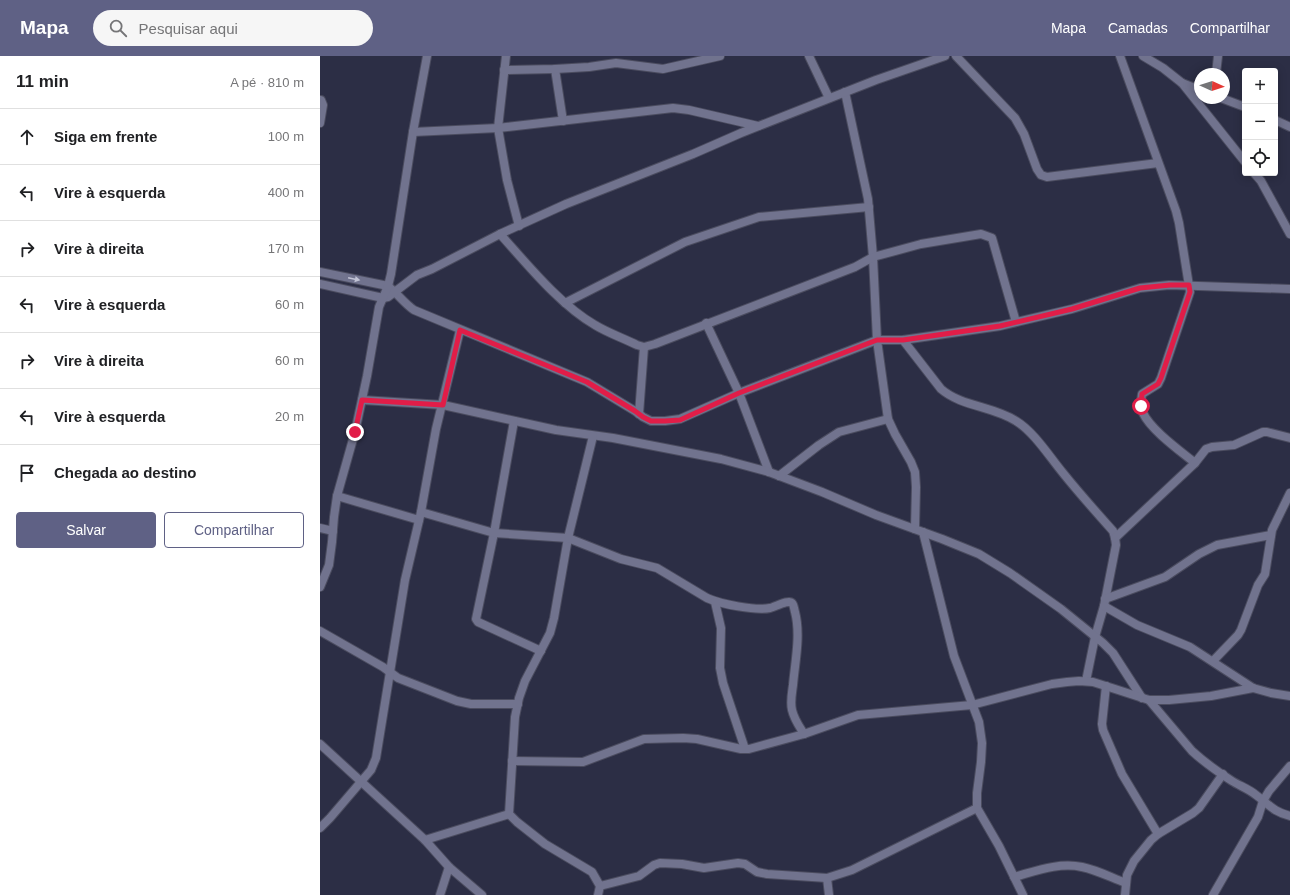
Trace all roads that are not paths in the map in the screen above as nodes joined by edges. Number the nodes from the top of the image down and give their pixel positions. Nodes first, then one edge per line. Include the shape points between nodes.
1 (427, 56) edge
2 (506, 56) edge
3 (720, 56) edge
4 (809, 56) edge
5 (945, 56) edge
6 (956, 56) edge
7 (1120, 56) edge
8 (1143, 56) edge
9 (1218, 56) edge
10 (615, 59) edge
11 (1217, 68) edge
12 (555, 69) junction
13 (504, 70) junction
14 (1182, 83) junction
15 (1194, 88) edge
16 (845, 92) junction
17 (829, 98) junction
18 (320, 100) edge
19 (1230, 101) edge
20 (1242, 106) edge
21 (563, 121) junction
22 (1278, 121) edge
23 (320, 123) edge
24 (758, 126) junction
25 (1290, 127) edge
26 (498, 128) junction
27 (413, 132) junction
28 (1242, 158) edge
29 (1158, 163) junction
30 (1257, 176) edge
31 (868, 207) junction
32 (519, 226) junction
33 (500, 234) junction
34 (1290, 234) edge
35 (873, 257) junction
36 (320, 272) edge
37 (320, 284) edge
38 (1189, 285) junction
39 (388, 286) junction
40 (1290, 289) edge
41 (395, 292) junction
42 (383, 298) junction
43 (565, 303) junction
44 (1016, 322) junction
45 (706, 323) junction
46 (460, 330) junction
47 (877, 340) junction
48 (903, 340) junction
49 (644, 347) junction
50 (739, 393) junction
51 (362, 400) junction
52 (443, 405) junction
53 (639, 414) junction
54 (888, 419) junction
55 (514, 421) junction
56 (593, 436) junction
57 (1290, 438) edge
58 (1195, 463) junction
59 (769, 472) junction
60 (779, 476) junction
61 (1290, 493) edge
62 (337, 496) junction
63 (420, 516) junction
64 (320, 528) edge
65 (919, 530) junction
66 (333, 531) junction
67 (494, 533) junction
68 (1271, 535) junction
69 (568, 538) junction
70 (1115, 538) junction
71 (320, 587) edge
72 (715, 602) junction
73 (1105, 602) junction
74 (320, 631) edge
75 (1095, 637) junction
76 (541, 651) junction
77 (1214, 661) junction
78 (391, 673) junction
79 (1086, 681) junction
80 (1106, 686) junction
81 (1254, 688) junction
82 (1290, 696) edge
83 (1146, 699) junction
84 (518, 704) junction
85 (972, 705) junction
86 (804, 734) junction
87 (320, 744) edge
88 (744, 749) junction
89 (512, 761) junction
90 (1290, 766) edge
91 (1223, 774) junction
92 (361, 782) junction
93 (1263, 801) junction
94 (977, 808) junction
95 (509, 814) junction
96 (1290, 816) edge
97 (320, 828) edge
98 (1158, 834) junction
99 (425, 840) junction
100 (449, 867) junction
101 (1014, 877) junction
102 (827, 878) junction
103 (1126, 883) junction
104 (600, 886) junction
105 (440, 895) edge
106 (482, 895) edge
107 (598, 895) edge
108 (829, 895) edge
109 (1023, 895) edge
110 (1125, 895) edge
111 (1213, 895) edge

1 - 27 street
2 - 13 street
3 - 10 street via 663,69
4 - 17 street
5 - 16 street
6 - 29 street via 1015,118 1024,134 1036,169 1041,175 1047,177
7 - 29 street
8 - 14 street
9 - 11 street
10 - 12 street via 588,67
12 - 13 street
12 - 21 street
13 - 26 street
14 - 15 street
14 - 28 street
16 - 17 street
16 - 31 street
17 - 24 street
18 - 23 street via 323,105
19 - 20 street
21 - 24 street via 673,108
21 - 26 street
22 - 25 street
24 - 32 street via 566,204
26 - 27 street
26 - 32 street via 507,180
27 - 39 street
29 - 38 street via 1176,211
30 - 34 street
31 - 35 street
31 - 43 street via 758,217 685,242
32 - 33 street
33 - 41 street via 417,275
33 - 43 street
35 - 44 street via 921,244 981,234 992,238
35 - 45 street via 855,267
35 - 47 street
36 -> 39 street
37 - 42 street
38 - 40 street
38 - 44 street via 1140,288 1072,309
38 - 58 street via 1190,292 1161,378 1158,384 1142,394 1141,406 1152,425
39 - 41 street
39 - 42 street
41 - 42 street
41 - 46 street via 414,310
42 - 51 street via 379,307
43 - 49 street via 596,326
44 - 48 street
45 - 49 street
45 - 50 street
46 - 52 street
46 - 53 street via 587,382
47 - 48 street
47 - 50 street
47 - 54 street
48 - 70 street via 945,393 1009,416 1028,430 1113,531
49 - 53 street
50 - 53 street via 680,420 651,421
50 - 59 street
51 - 52 street
51 - 62 street
52 - 55 street
52 - 63 street
54 - 60 street via 839,432
54 - 65 street via 915,472
55 - 56 street
55 - 67 street
56 - 59 street via 721,459
56 - 69 street
57 - 58 street via 1263,432 1234,446 1206,449
58 - 70 street
59 - 60 street
60 - 65 street
61 - 68 street
62 - 63 street
62 - 66 street
63 - 67 street
63 - 78 street via 405,580
64 - 66 street
65 - 75 street via 984,557 1061,609
65 - 85 street via 954,656
66 - 71 street via 329,565
67 - 69 street
67 - 76 street via 476,619
68 - 73 street via 1217,545 1165,577
68 - 77 street via 1267,569 1258,585 1241,630
69 - 72 street via 621,559 657,568
69 - 76 street via 554,618
70 - 73 street via 1116,545
72 - 86 street via 759,609 780,606 788,601 792,603 798,632 791,702 794,718
72 - 88 street via 721,628 722,676
73 - 75 street
73 - 77 street via 1137,625 1190,647
74 - 78 street
75 - 79 street
75 - 83 street via 1113,653
76 - 84 street via 525,681
77 - 81 street
78 - 84 street via 457,701 471,704
78 - 92 street via 376,758 371,770
79 - 80 street
79 - 85 street via 1052,684
80 - 83 street
80 - 98 street via 1103,730 1122,774
81 - 82 street
81 - 83 street via 1211,696 1169,700
83 - 91 street via 1192,751
84 - 89 street
85 - 86 street via 865,713
85 - 94 street via 979,722 982,743 976,793
86 - 88 street
87 - 92 street
88 - 89 street via 697,739 652,739 638,741 583,762
89 - 95 street
90 - 93 street
91 - 93 street
91 - 98 street via 1200,808
92 - 97 street
92 - 99 street
93 - 96 street via 1278,812
93 - 111 street via 1258,817
94 - 101 street
94 - 102 street via 852,870
95 - 99 street
95 - 104 street via 545,844 592,872
98 - 103 street via 1134,860
99 - 100 street
100 - 105 street
100 - 106 street
101 - 103 street via 1055,866 1072,866 1082,867
101 - 109 street
102 - 104 street via 767,874 738,863 704,868 660,864 654,865 639,876
102 - 108 street
103 - 110 street
104 - 107 street

